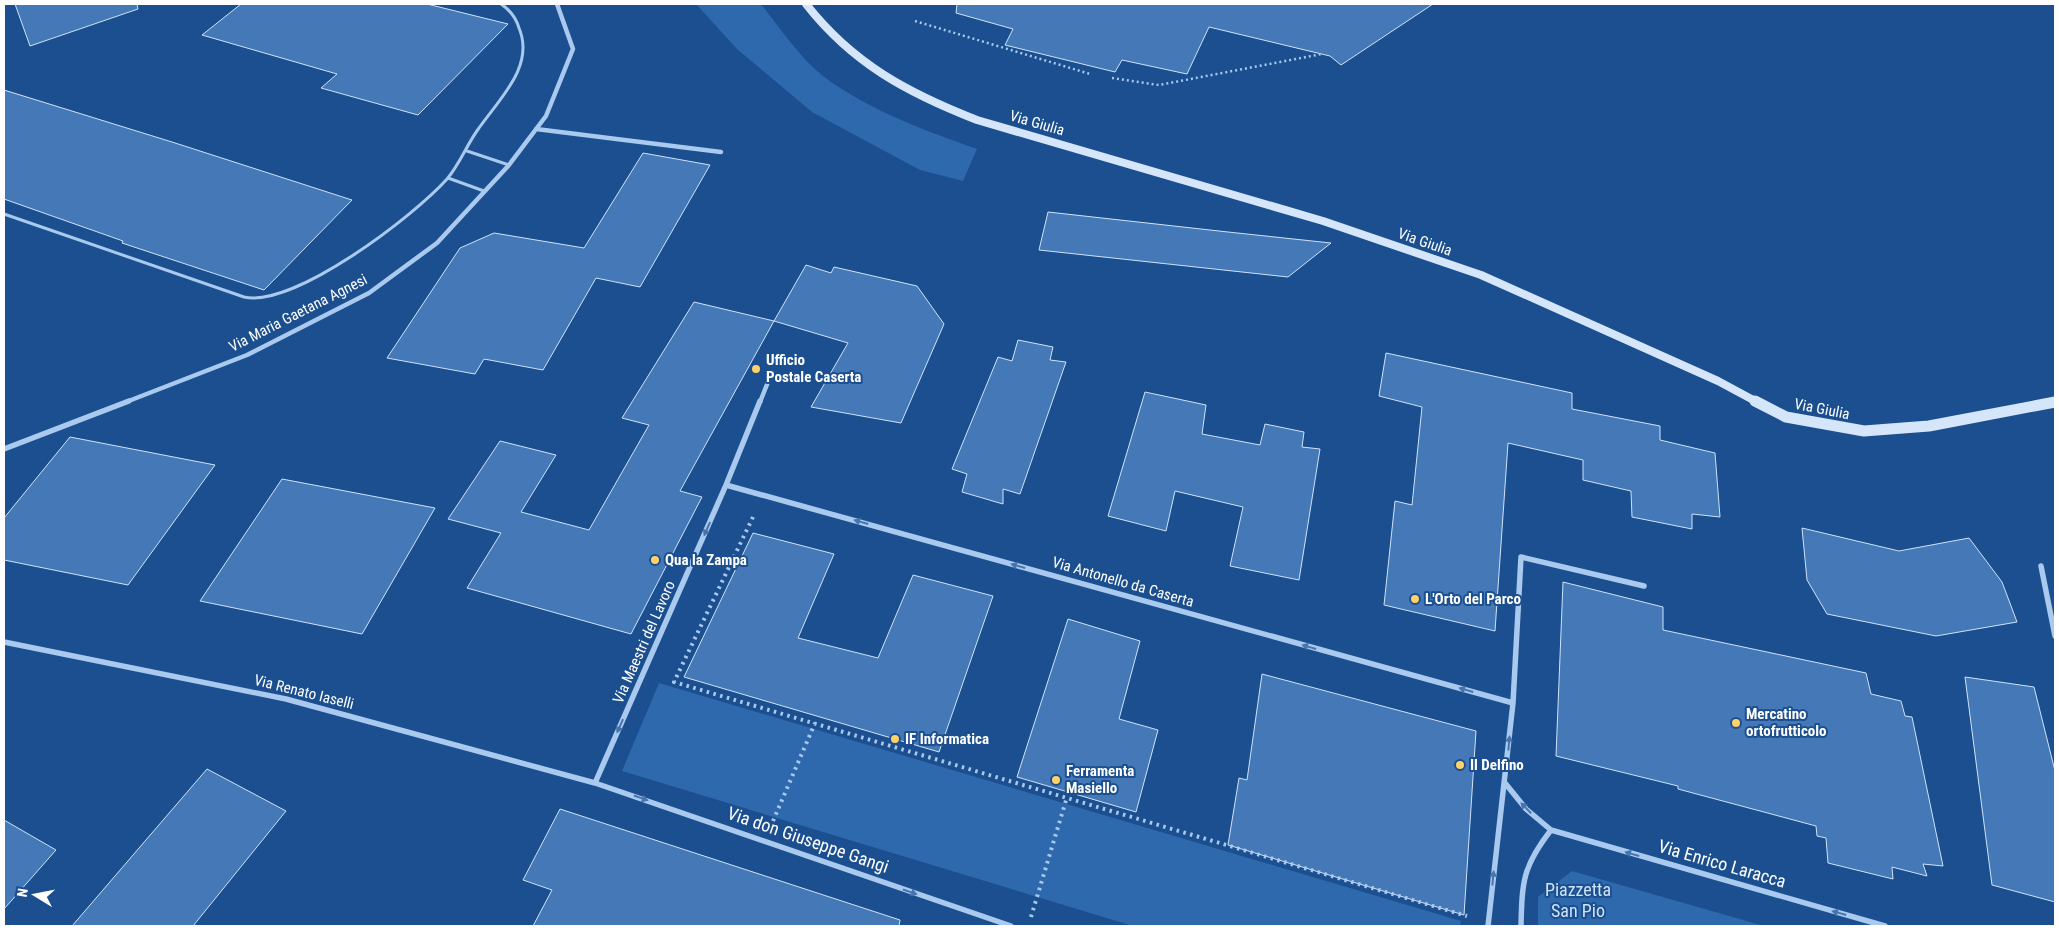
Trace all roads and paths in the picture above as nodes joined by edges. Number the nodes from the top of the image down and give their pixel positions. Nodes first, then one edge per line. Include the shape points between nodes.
1 (501, 4) edge
2 (557, 4) edge
3 (806, 4) edge
4 (916, 21) dead end
5 (1322, 54) dead end
6 (1090, 74) dead end
7 (1112, 78) dead end
8 (536, 129) junction
9 (467, 151) junction
10 (721, 152) dead end
11 (509, 165) junction
12 (448, 178) junction
13 (484, 191) junction
14 (4, 214) edge
15 (772, 372) dead end
16 (2055, 402) edge
17 (4, 450) edge
18 (726, 485) junction
19 (763, 495) junction
20 (2041, 566) dead end
21 (1644, 586) dead end
22 (2055, 636) edge
23 (4, 642) edge
24 (1512, 703) junction
25 (816, 723) junction
26 (595, 782) junction
27 (1505, 782) junction
28 (1066, 797) junction
29 (1551, 830) junction
30 (764, 841) junction
31 (1489, 924) edge
32 (1011, 926) edge
33 (1029, 926) edge
34 (1520, 926) edge
35 (1885, 926) edge

1 - 9 lane via 510,10 523,31 525,52 518,72 476,131
2 - 8 street, Via Maria Gaetana Agnesi via 573,49 546,116
3 - 16 main road, Via Giulia via 848,51 876,73 941,106 977,120 1323,221 1481,275 1718,381 1786,417 1864,431 1929,426
4 - 6 path
5 - 7 path via 1159,85
8 - 10 street
8 - 11 street, Via Maria Gaetana Agnesi
9 - 11 lane
9 - 12 lane
11 - 13 street, Via Maria Gaetana Agnesi
12 - 13 lane
12 - 14 lane via 428,199 332,269 287,292 258,300
13 - 17 street, Via Maria Gaetana Agnesi via 437,243 369,293 247,355
15 - 18 street, Via Maestri del Lavoro
18 - 19 street, Via Antonello da Caserta
18 -> 26 street, Via Maestri del Lavoro
24 -> 19 street, Via Antonello da Caserta
19 - 25 path via 674,682
20 - 22 street
21 - 24 street via 1521,557
23 - 26 street, Via Renato Iaselli via 286,699
27 -> 24 street
25 - 28 path
25 - 30 path
26 -> 30 street, Via don Giuseppe Gangi
29 -> 27 street via 1526,809
31 -> 27 street
28 - 31 path
28 - 33 path
29 - 34 street via 1526,864
35 -> 29 street, Via Enrico Laracca
30 -> 32 street, Via don Giuseppe Gangi

